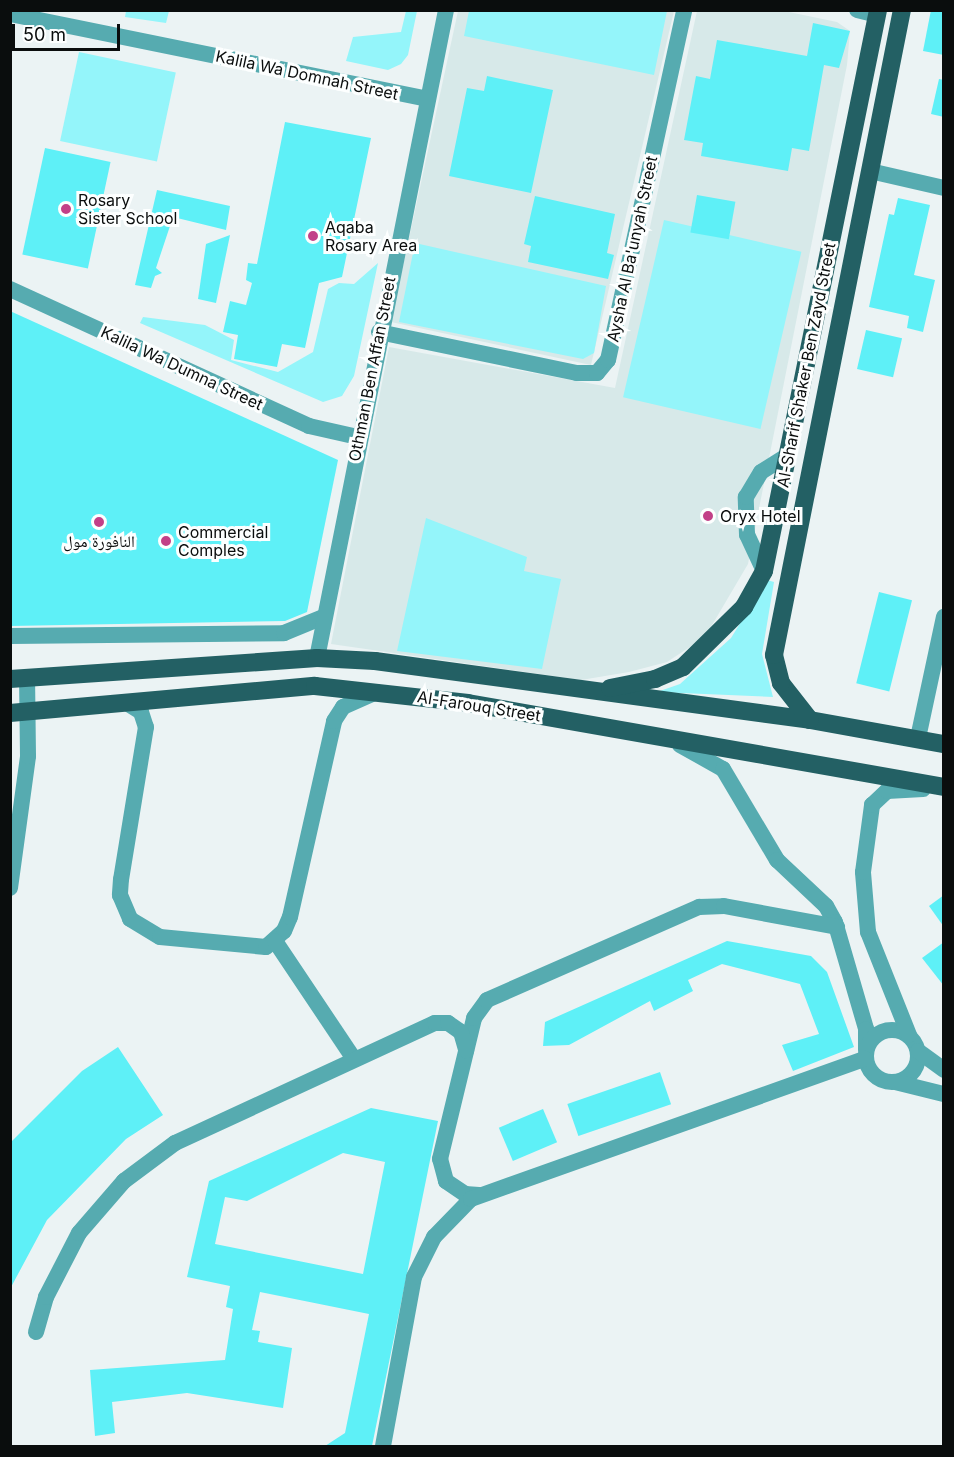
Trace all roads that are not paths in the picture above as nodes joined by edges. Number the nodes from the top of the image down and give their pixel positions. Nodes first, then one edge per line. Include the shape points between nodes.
1 (446, 10) edge
2 (684, 10) edge
3 (857, 10) edge
4 (902, 10) edge
5 (877, 13) edge
6 (10, 14) edge
7 (427, 99) junction
8 (870, 171) junction
9 (944, 188) edge
10 (10, 289) edge
11 (820, 296) junction
12 (845, 299) junction
13 (379, 332) junction
14 (358, 437) junction
15 (787, 456) junction
16 (764, 571) junction
17 (323, 617) junction
18 (944, 617) edge
19 (10, 636) edge
20 (317, 658) junction
21 (19, 679) edge
22 (377, 692) junction
23 (590, 692) junction
24 (125, 702) junction
25 (29, 711) junction
26 (10, 713) edge
27 (810, 720) junction
28 (654, 735) junction
29 (918, 738) junction
30 (944, 744) edge
31 (944, 789) edge
32 (10, 888) edge
33 (837, 927) junction
34 (274, 941) junction
35 (909, 1035) junction
36 (466, 1050) junction
37 (918, 1051) junction
38 (866, 1054) junction
39 (354, 1059) junction
40 (944, 1070) edge
41 (895, 1082) junction
42 (944, 1094) edge
43 (479, 1195) junction
44 (36, 1332) dead end
45 (383, 1446) edge

1 - 7 street, Othman Ben Affan Street
2 - 13 street, Aysha Al Ba'unyah Street via 608,360 597,373 577,373
3 - 5 street
4 - 8 main road, Al-Sharif Shaker Ben Zayd Street
5 - 11 main road, Al-Sharif Shaker Ben Zayd Street
6 - 7 street, Kalila Wa Domnah Street
7 - 13 street, Othman Ben Affan Street
8 - 9 street
8 - 12 main road, Al-Sharif Shaker Ben Zayd Street
10 - 14 street, Kalila Wa Dumna Street via 309,426
11 - 12 main road
11 - 15 main road, Al-Sharif Shaker Ben Zayd Street
12 - 27 main road, Al-Sharif Shaker Ben Zayd Street via 774,655 781,683
13 - 14 street, Othman Ben Affan Street
14 - 17 street, Othman Ben Affan Street
15 - 16 main road, Al-Sharif Shaker Ben Zayd Street
15 - 16 street via 761,472 746,497 747,535
16 - 23 main road, Al-Sharif Shaker Ben Zayd Street via 744,607 683,668 656,679
17 - 19 street via 284,633
17 - 20 street, Othman Ben Affan Street
18 - 29 street
20 - 21 main road, Al-Farouq Street
20 - 23 main road, Al-Farouq Street
21 - 25 street
22 - 24 main road, Al-Farouq Street via 315,686
22 - 28 main road, Al-Farouq Street
22 - 34 street via 343,707 334,721 290,917
23 - 27 main road, Al-Farouq Street
24 - 25 main road, Al-Farouq Street
24 - 34 street via 141,712 146,727 121,879 120,895 130,919 160,937 251,947
25 - 26 main road, Al-Farouq Street
25 - 32 street via 28,756
27 - 29 main road, Al-Farouq Street
28 - 31 main road, Al-Farouq Street
28 - 33 street via 708,757 723,769 777,860 826,906
29 - 30 main road, Al-Farouq Street
31 - 35 street via 887,791 872,805 868,817 862,872 865,917
33 - 36 street via 724,906 687,911 487,1000 474,1018
33 - 38 street via 866,1029
34 - 39 street
35 - 37 street
35 - 38 street via 883,1030
36 - 39 street via 461,1032 448,1023 435,1023
36 - 43 street via 440,1159 446,1181 465,1194
37 - 40 street
37 - 41 street via 915,1068
38 - 41 street via 872,1074
38 - 43 street
39 - 44 street via 215,1121 175,1143 124,1181 79,1233 51,1287
41 - 42 street
43 - 45 street via 448,1217 414,1277

